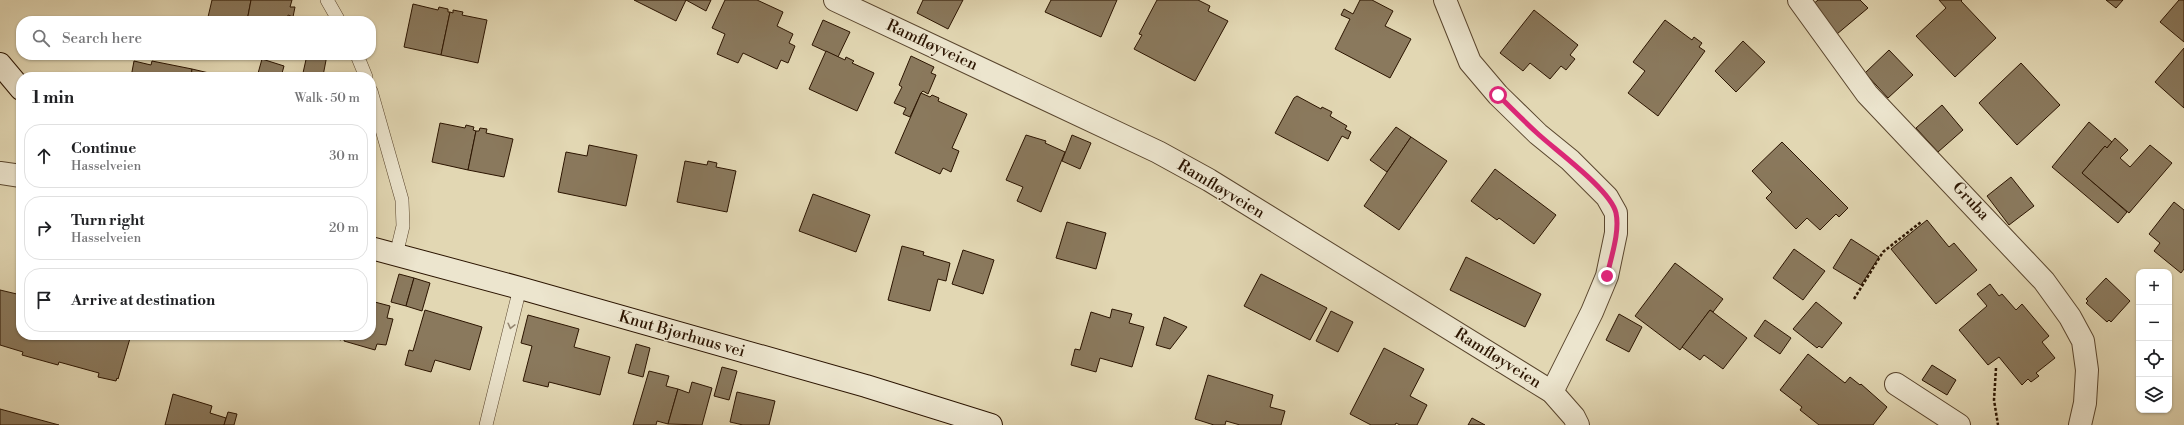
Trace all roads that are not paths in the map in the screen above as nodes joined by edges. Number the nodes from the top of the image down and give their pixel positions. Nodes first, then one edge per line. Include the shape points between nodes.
1 (327, 0) edge
2 (835, 0) edge
3 (1445, 0) edge
4 (1799, 0) edge
5 (336, 16) edge
6 (358, 60) edge
7 (0, 64) edge
8 (364, 72) edge
9 (16, 83) edge
10 (376, 109) edge
11 (0, 173) edge
12 (16, 175) edge
13 (376, 249) edge
14 (396, 255) junction
15 (520, 288) junction
16 (1896, 384) dead end
17 (1552, 392) junction
18 (486, 425) edge
19 (991, 425) edge
20 (1578, 425) edge
21 (1959, 425) edge
22 (2080, 425) edge

1 - 5 lane
2 - 17 street, Ramfløyveien via 1158,152 1210,180
3 - 17 street via 1470,62 1508,105 1607,196 1616,213 1616,233 1607,276
4 - 22 street, Gruba via 1867,94 2044,280 2070,317 2083,341 2087,370 2085,403
6 - 8 lane
7 - 9 street
10 - 14 lane via 402,200 403,226
11 - 12 street
13 - 14 street, Knut Bjørhuus vei
14 - 15 street, Knut Bjørhuus vei
15 -> 18 lane
15 - 19 street, Knut Bjørhuus vei via 866,386
16 - 21 street
17 - 20 street, Ramfløyveien

